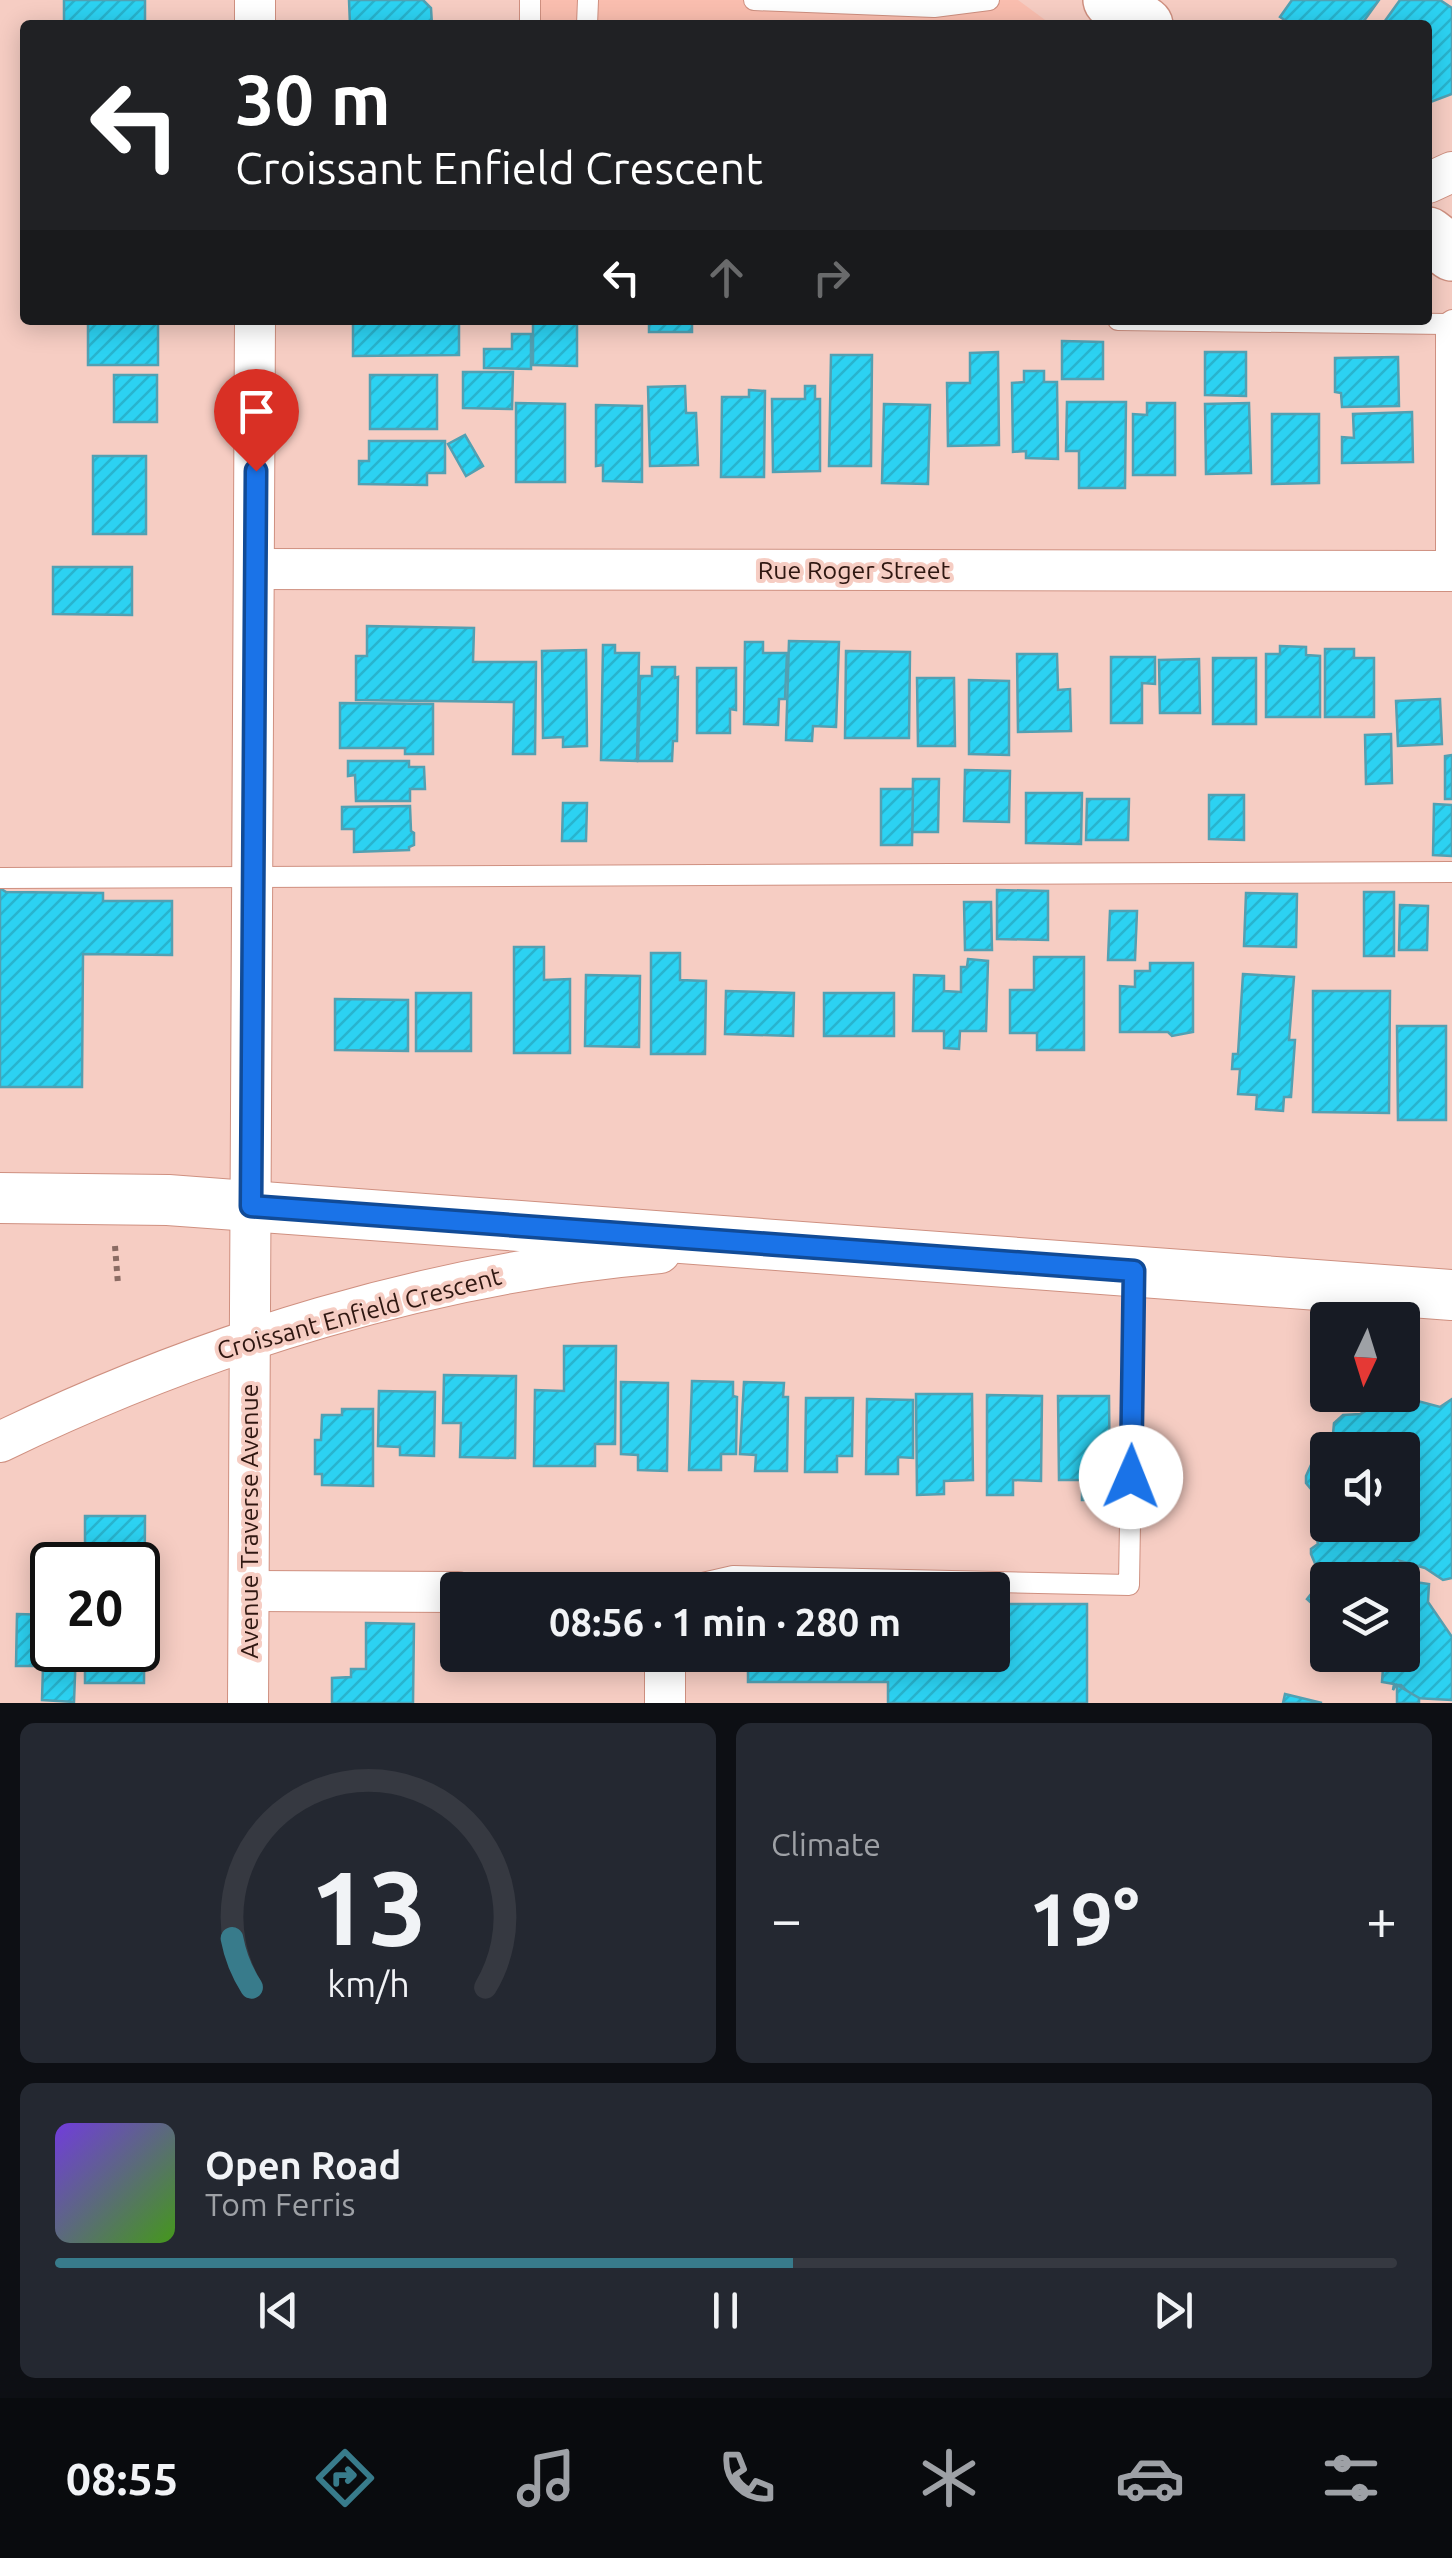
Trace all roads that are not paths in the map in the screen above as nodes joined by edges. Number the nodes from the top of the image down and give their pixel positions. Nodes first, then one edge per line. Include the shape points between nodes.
1 (754, 0) edge
2 (989, 0) edge
3 (1111, 0) edge
4 (1138, 20) edge
5 (1449, 322) edge
6 (256, 325) edge
7 (256, 569) junction
8 (1449, 571) edge
9 (1452, 872) edge
10 (0, 878) edge
11 (253, 878) junction
12 (0, 1198) edge
13 (251, 1206) junction
14 (810, 1249) junction
15 (1134, 1271) junction
16 (1452, 1295) edge
17 (250, 1340) junction
18 (0, 1442) edge
19 (1010, 1583) edge
20 (249, 1592) junction
21 (440, 1592) edge
22 (665, 1672) edge
23 (248, 1703) edge
24 (665, 1703) edge

1 - 2 lane via 934,7
3 - 4 highway
5 - 8 lane
6 - 7 street, Avenue Traverse Avenue
7 - 8 street, Rue Roger Street
7 - 11 street, Avenue Traverse Avenue
9 - 11 lane
10 - 11 lane
11 - 13 street, Avenue Traverse Avenue
12 - 13 street
13 - 14 street
13 - 17 street, Avenue Traverse Avenue
14 - 15 street, Croissant Enfield Crescent
14 - 17 street, Croissant Enfield Crescent via 678,1251 512,1270
15 - 16 street, Croissant Enfield Crescent
15 - 19 lane via 1129,1586
17 - 18 street, Croissant Enfield Crescent
17 - 20 street, Avenue Traverse Avenue
20 - 21 street
20 - 23 street, Avenue Traverse Avenue
22 - 24 street

